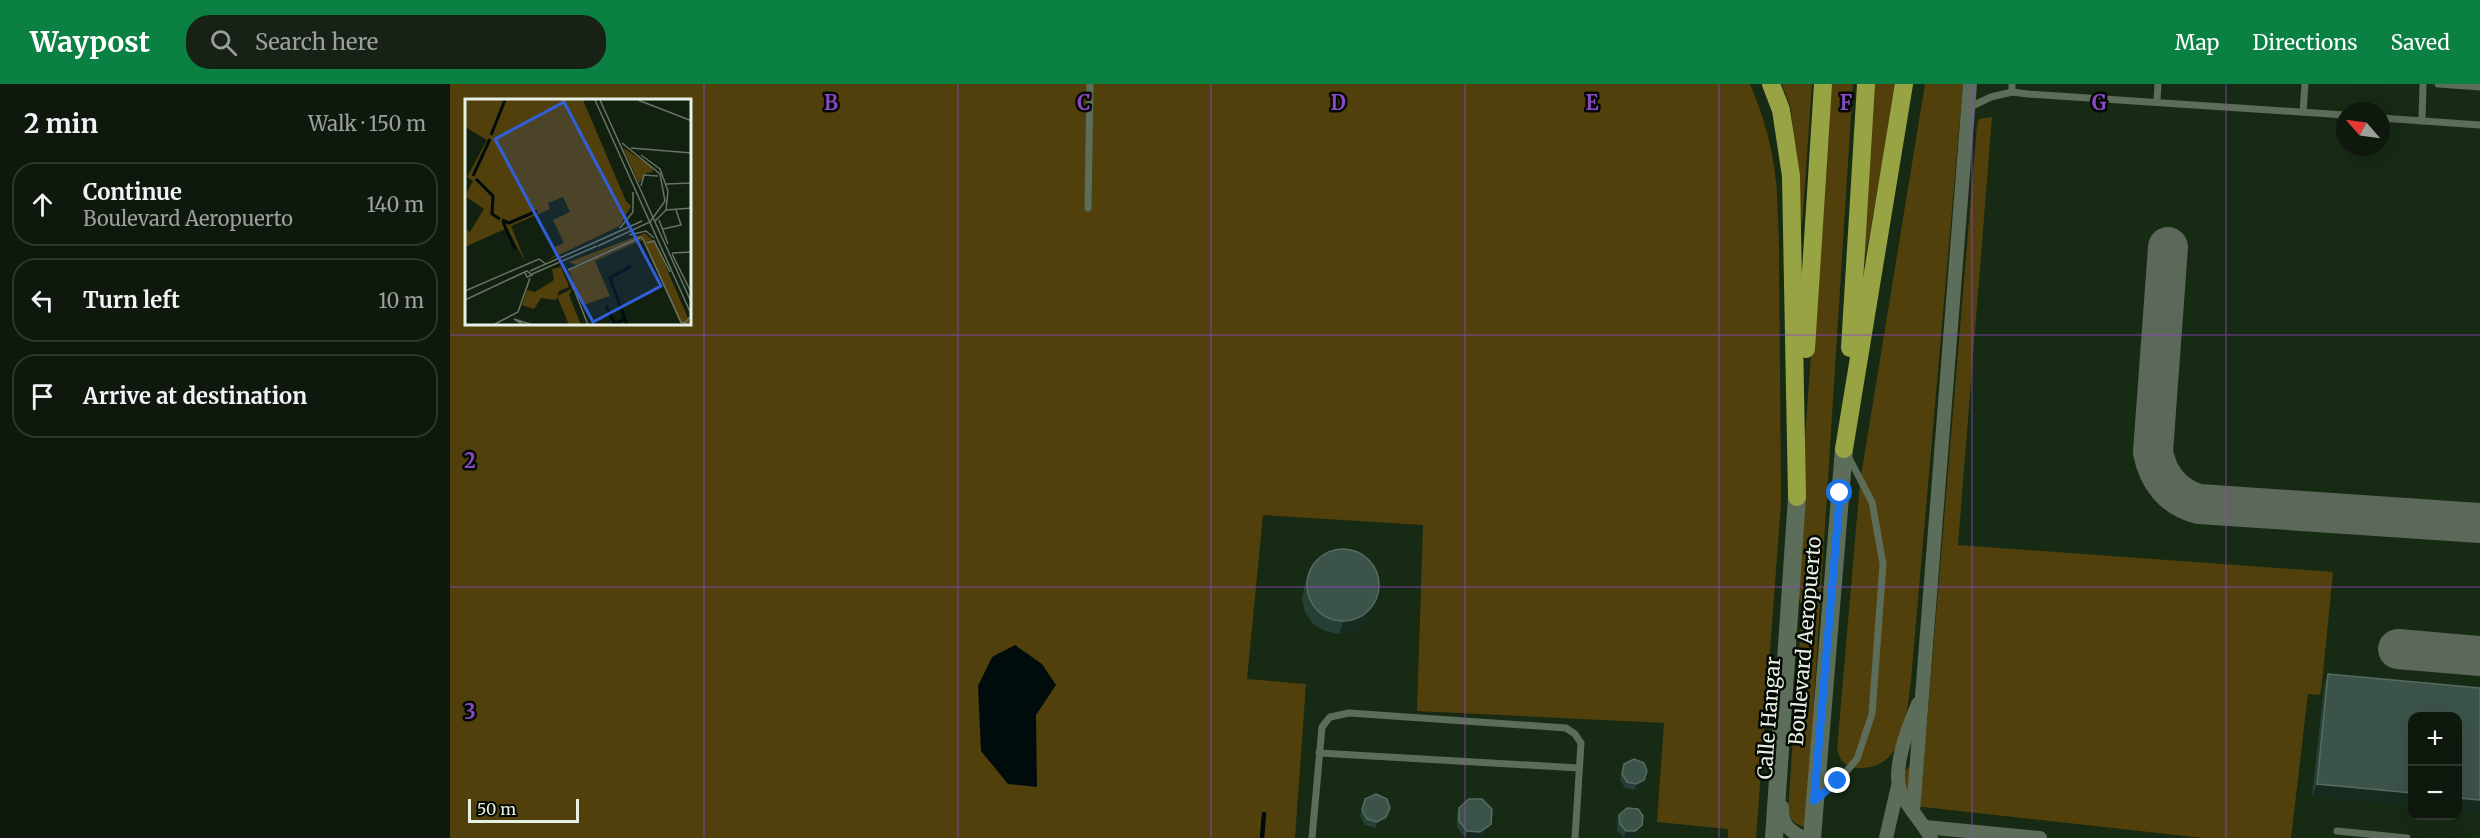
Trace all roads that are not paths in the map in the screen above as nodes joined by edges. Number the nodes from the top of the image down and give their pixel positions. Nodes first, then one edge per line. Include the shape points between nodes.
1 (1090, 84) edge
2 (1771, 84) edge
3 (1823, 84) edge
4 (1866, 84) edge
5 (1904, 84) edge
6 (2158, 84) edge
7 (2305, 84) edge
8 (2423, 84) edge
9 (2438, 84) edge
10 (1971, 86) edge
11 (2480, 87) edge
12 (2012, 88) edge
13 (2157, 101) junction
14 (1968, 108) junction
15 (2303, 112) junction
16 (2336, 114) edge
17 (2390, 119) edge
18 (2422, 121) junction
19 (2480, 125) edge
20 (1088, 208) dead end
21 (1844, 448) junction
22 (1797, 497) junction
23 (1792, 589) junction
24 (1923, 691) junction
25 (1319, 753) junction
26 (1579, 768) junction
27 (1898, 786) junction
28 (1814, 801) junction
29 (1914, 811) junction
30 (2337, 831) dead end
31 (1928, 833) edge
32 (1312, 838) edge
33 (1575, 838) edge
34 (1774, 838) edge
35 (1804, 838) edge
36 (1812, 838) edge
37 (1886, 838) edge
38 (2040, 838) edge
39 (2407, 838) edge

1 - 20 lane
2 - 22 highway via 1781,110 1791,176
3 - 22 highway
4 - 21 highway
5 - 21 highway
6 - 13 lane
7 - 15 lane
8 - 18 lane
9 - 11 lane
10 - 14 street
12 - 13 lane
12 - 14 lane
13 - 15 lane
14 - 24 street
15 - 16 lane
17 - 18 lane
18 - 19 lane
21 - 28 street, Boulevard Aeropuerto
21 - 28 lane via 1872,502 1882,564 1872,714 1857,759
22 - 23 street, Boulevard Aeropuerto
23 - 34 street, Boulevard Aeropuerto
23 - 35 street, Calle Hangar via 1795,614 1782,817 1789,830
24 - 27 street via 1901,756
24 - 29 street
25 - 26 lane
25 - 26 lane via 1325,722 1337,714 1349,713 1566,728 1581,743
25 - 32 lane
26 - 33 lane
27 - 29 street
27 - 37 street
28 - 36 street, Boulevard Aeropuerto
29 - 31 street
30 - 39 lane
31 - 38 street

